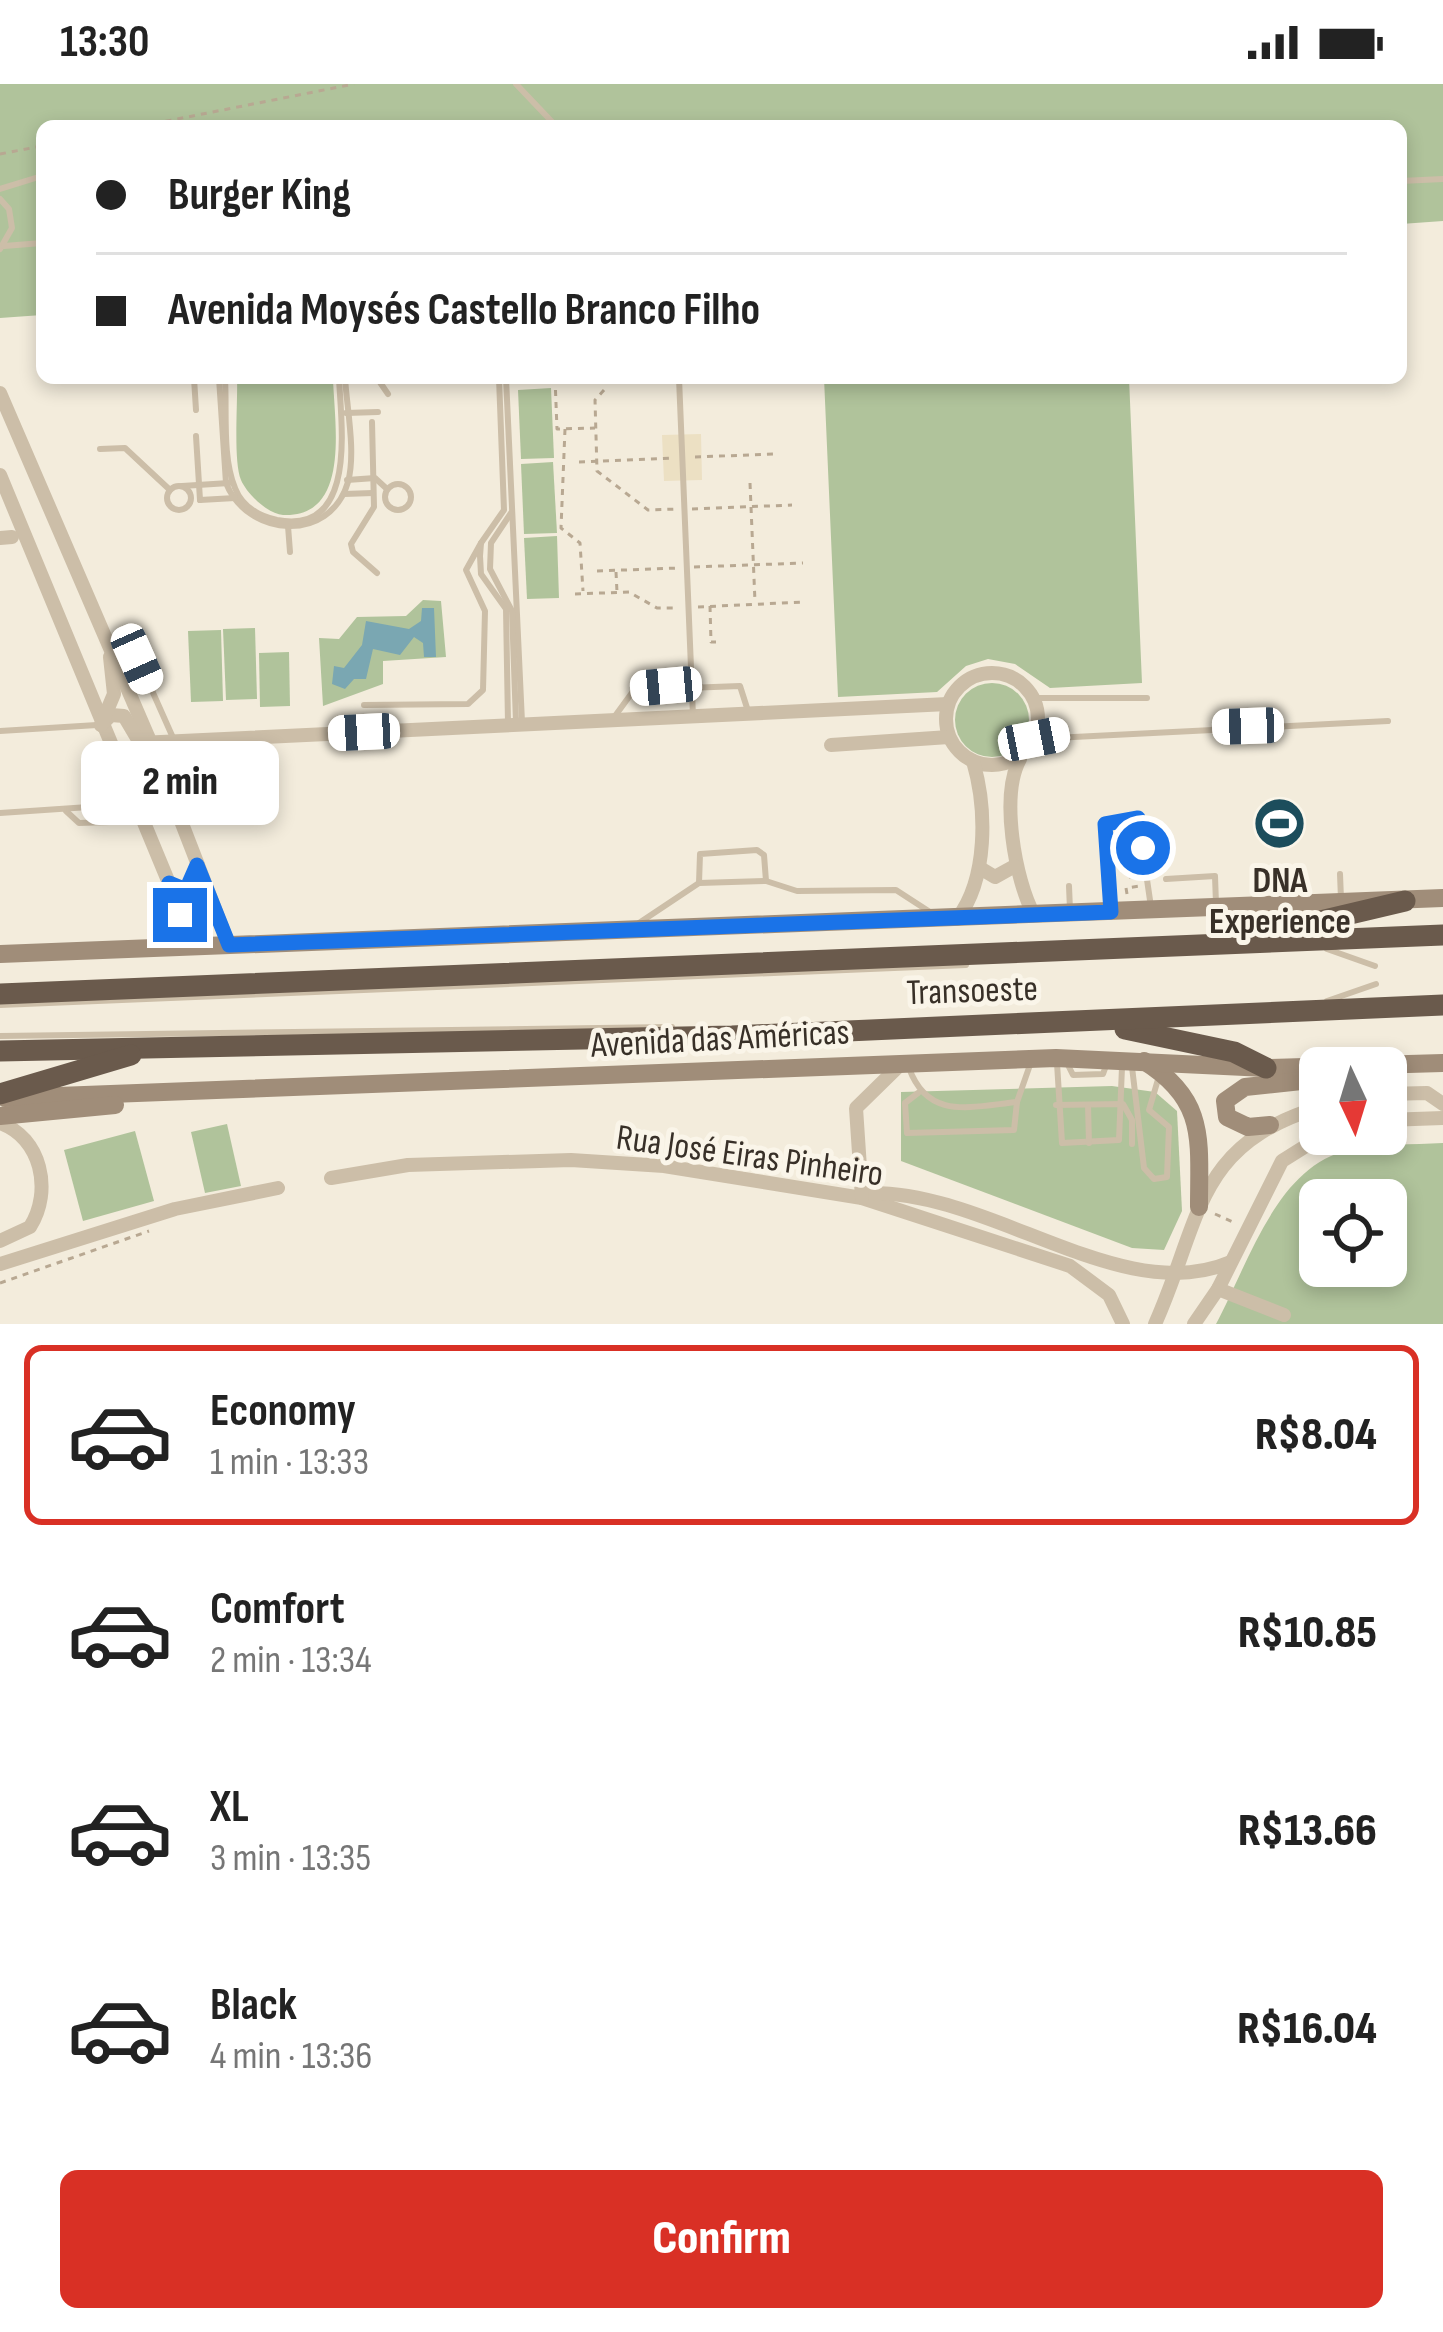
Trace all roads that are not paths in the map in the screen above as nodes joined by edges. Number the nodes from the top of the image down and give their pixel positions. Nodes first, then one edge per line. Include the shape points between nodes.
1 (517, 84) edge
2 (550, 120) edge
3 (0, 177) edge
4 (36, 177) edge
5 (1443, 179) edge
6 (14, 182) junction
7 (1407, 182) edge
8 (0, 189) edge
9 (0, 199) edge
10 (36, 244) edge
11 (2, 248) edge
12 (194, 384) edge
13 (222, 384) edge
14 (342, 384) edge
15 (381, 384) edge
16 (502, 384) edge
17 (502, 384) edge
18 (679, 384) edge
19 (0, 392) edge
20 (388, 394) dead end
21 (196, 410) dead end
22 (378, 412) dead end
23 (344, 413) junction
24 (372, 422) dead end
25 (196, 436) dead end
26 (100, 449) dead end
27 (0, 475) edge
28 (375, 478) junction
29 (345, 480) junction
30 (229, 483) junction
31 (199, 485) junction
32 (181, 487) junction
33 (170, 490) junction
34 (386, 492) junction
35 (374, 493) junction
36 (339, 494) junction
37 (236, 498) junction
38 (195, 500) junction
39 (512, 511) junction
40 (288, 525) junction
41 (14, 538) edge
42 (481, 543) junction
43 (290, 552) dead end
44 (377, 573) dead end
45 (484, 611) junction
46 (506, 611) junction
47 (110, 652) junction
48 (693, 684) junction
49 (1034, 698) junction
50 (1147, 698) dead end
51 (948, 704) junction
52 (364, 705) dead end
53 (748, 715) junction
54 (694, 718) junction
55 (1388, 721) dead end
56 (613, 722) junction
57 (101, 725) junction
58 (515, 725) junction
59 (0, 731) edge
60 (950, 737) junction
61 (1034, 739) junction
62 (174, 740) junction
63 (151, 741) junction
64 (831, 745) dead end
65 (1022, 754) junction
66 (973, 761) junction
67 (133, 804) junction
68 (66, 811) junction
69 (0, 813) edge
70 (140, 821) junction
71 (197, 865) junction
72 (1015, 866) junction
73 (980, 868) junction
74 (1340, 874) dead end
75 (1282, 877) dead end
76 (1166, 879) dead end
77 (766, 881) junction
78 (169, 883) junction
79 (699, 883) junction
80 (1069, 886) dead end
81 (1443, 898) edge
82 (1405, 901) junction
83 (1342, 902) junction
84 (1283, 904) junction
85 (1216, 908) junction
86 (1151, 910) junction
87 (1111, 912) junction
88 (1070, 914) junction
89 (1034, 915) junction
90 (949, 919) junction
91 (634, 930) junction
92 (1443, 940) edge
93 (1257, 944) junction
94 (229, 945) junction
95 (175, 946) junction
96 (1327, 949) junction
97 (0, 954) edge
98 (1376, 967) dead end
99 (1376, 984) dead end
100 (0, 994) edge
101 (1443, 994) edge
102 (1323, 1002) junction
103 (0, 1005) edge
104 (1443, 1005) edge
105 (1053, 1024) junction
106 (0, 1036) edge
107 (200, 1044) junction
108 (0, 1051) edge
109 (1032, 1058) junction
110 (1061, 1058) junction
111 (1125, 1058) junction
112 (905, 1062) junction
113 (1443, 1064) edge
114 (1407, 1065) edge
115 (1266, 1068) junction
116 (1299, 1068) edge
117 (1161, 1072) junction
118 (1299, 1081) edge
119 (1443, 1088) edge
120 (1407, 1092) edge
121 (918, 1093) junction
122 (1407, 1093) edge
123 (179, 1094) junction
124 (0, 1096) edge
125 (1017, 1102) junction
126 (1124, 1104) junction
127 (1056, 1105) junction
128 (1088, 1105) junction
129 (1441, 1112) edge
130 (1299, 1115) edge
131 (1407, 1117) edge
132 (0, 1119) edge
133 (1270, 1126) junction
134 (1089, 1143) junction
135 (1132, 1144) dead end
136 (1299, 1149) edge
137 (331, 1178) dead end
138 (278, 1189) dead end
139 (863, 1196) junction
140 (1199, 1207) junction
141 (0, 1241) edge
142 (1231, 1262) junction
143 (0, 1264) edge
144 (1175, 1277) junction
145 (1218, 1289) junction
146 (1284, 1315) dead end
147 (1158, 1323) edge
148 (1124, 1324) edge
149 (1194, 1324) edge

1 - 2 lane
3 - 6 lane
4 - 6 lane
5 - 7 lane
6 - 8 lane
9 - 11 lane via 12,218
10 - 11 lane
12 - 21 lane
13 - 30 lane
14 - 23 lane
15 - 20 lane
16 - 39 lane
17 - 42 lane via 504,510
18 - 48 lane
19 - 47 street
22 - 23 lane
23 - 29 lane
24 - 28 lane
25 - 31 lane
26 - 33 lane via 125,448
27 - 41 street via 20,521
28 - 29 lane
28 - 34 lane
28 - 35 lane
29 - 36 lane
30 - 31 lane
30 - 37 lane
31 - 32 lane
31 - 38 lane
32 - 33 lane
32 - 38 lane
33 - 38 lane via 176,509
34 - 34 lane via 394,509 410,503 403,484
34 - 35 lane
35 - 36 lane
35 - 44 lane via 370,517 351,544
36 - 40 lane
37 - 38 lane
37 - 40 lane
39 - 58 lane
39 - 58 lane via 490,554 493,582 512,611
40 - 43 lane
41 - 57 street
42 - 45 lane via 466,575
42 - 46 lane via 481,574
45 - 46 lane
45 - 52 lane via 487,681 469,704
46 - 58 lane
47 - 57 street via 115,687
47 - 62 lane via 137,659
47 - 63 street
48 - 53 lane via 740,686
48 - 54 lane
48 - 56 lane via 634,690
49 - 50 lane
49 - 51 street via 1023,683 995,672 966,680
49 - 61 street
51 - 53 street
51 - 60 street
53 - 54 street
54 - 56 street
55 - 61 lane
56 - 58 street
57 - 59 lane
57 - 63 street via 118,714 140,742
57 - 67 street
58 - 62 street
60 - 64 street
60 - 66 street
61 - 65 street
62 - 63 street
63 - 71 street
65 - 66 street via 998,765
65 - 72 street via 1012,773
66 - 73 street
67 - 68 lane
67 - 70 street
68 - 69 lane
68 - 70 lane via 79,823
70 - 78 street
71 - 78 street via 186,890
71 - 94 street
72 - 73 street via 995,878
72 - 89 street
73 - 90 street via 971,901
74 - 83 lane
75 - 84 lane
76 - 85 lane via 1214,877
77 - 79 lane
77 - 79 lane via 757,850 700,854
77 - 90 lane via 797,891 896,890
78 - 95 street via 182,921
79 - 91 lane
80 - 88 lane
81 - 82 main road
82 - 83 main road
82 - 93 highway via 1274,932
83 - 84 main road
84 - 85 main road
85 - 86 main road
86 - 87 main road
86 - 87 lane via 1142,823 1108,819
87 - 88 main road
88 - 89 main road
89 - 90 main road
90 - 91 main road
91 - 94 main road
92 - 93 highway, Avenida das Américas
92 - 96 lane, Transoeste
93 - 100 highway, Avenida das Américas
94 - 95 main road
95 - 97 main road
96 - 98 lane
96 - 103 lane, Transoeste
99 - 102 lane
101 - 102 lane, Transoeste
102 - 106 lane, Transoeste via 742,1026
104 - 105 highway, Avenida das Américas
105 - 107 highway, Avenida das Américas
105 - 115 highway via 1141,1031 1234,1052
107 - 108 highway, Avenida das Américas
107 - 124 highway via 114,1058
109 - 110 main road, Avenida das Américas
109 - 112 main road, Avenida das Américas
109 - 125 lane
110 - 111 main road, Avenida das Américas
110 - 127 lane
111 - 115 main road, Avenida das Américas
111 - 117 main road
111 - 117 lane via 1144,1168 1154,1179 1171,1170 1169,1126 1149,1110
111 - 126 lane
112 - 121 lane
112 - 123 main road, Avenida das Américas
112 - 139 street via 856,1108
113 - 114 main road, Avenida das Américas
115 - 116 main road, Avenida das Américas
117 - 140 main road via 1185,1094 1195,1120
118 - 133 main road via 1245,1087 1225,1101 1238,1125
119 - 120 street
121 - 125 lane via 938,1106
121 - 125 lane via 905,1103 908,1132 1014,1130
122 - 129 street via 1427,1093
123 - 124 main road, Avenida das Américas
123 - 132 main road
126 - 128 lane
126 - 134 lane via 1119,1140
126 - 135 lane
127 - 128 lane
127 - 134 lane via 1058,1141
128 - 134 lane
129 - 131 street
130 - 133 street
132 - 141 street via 34,1145 40,1204 30,1227
133 - 140 street via 1232,1150
136 - 142 street via 1282,1161
137 - 139 street, Rua José Eiras Pinheiro via 408,1165 571,1160
138 - 143 street via 146,1218
139 - 144 street via 910,1192 1141,1274
139 - 148 street, Rua José Eiras Pinheiro via 1070,1266 1109,1295
140 - 144 street
142 - 144 street
142 - 145 street
144 - 147 street
145 - 146 street
145 - 149 street

